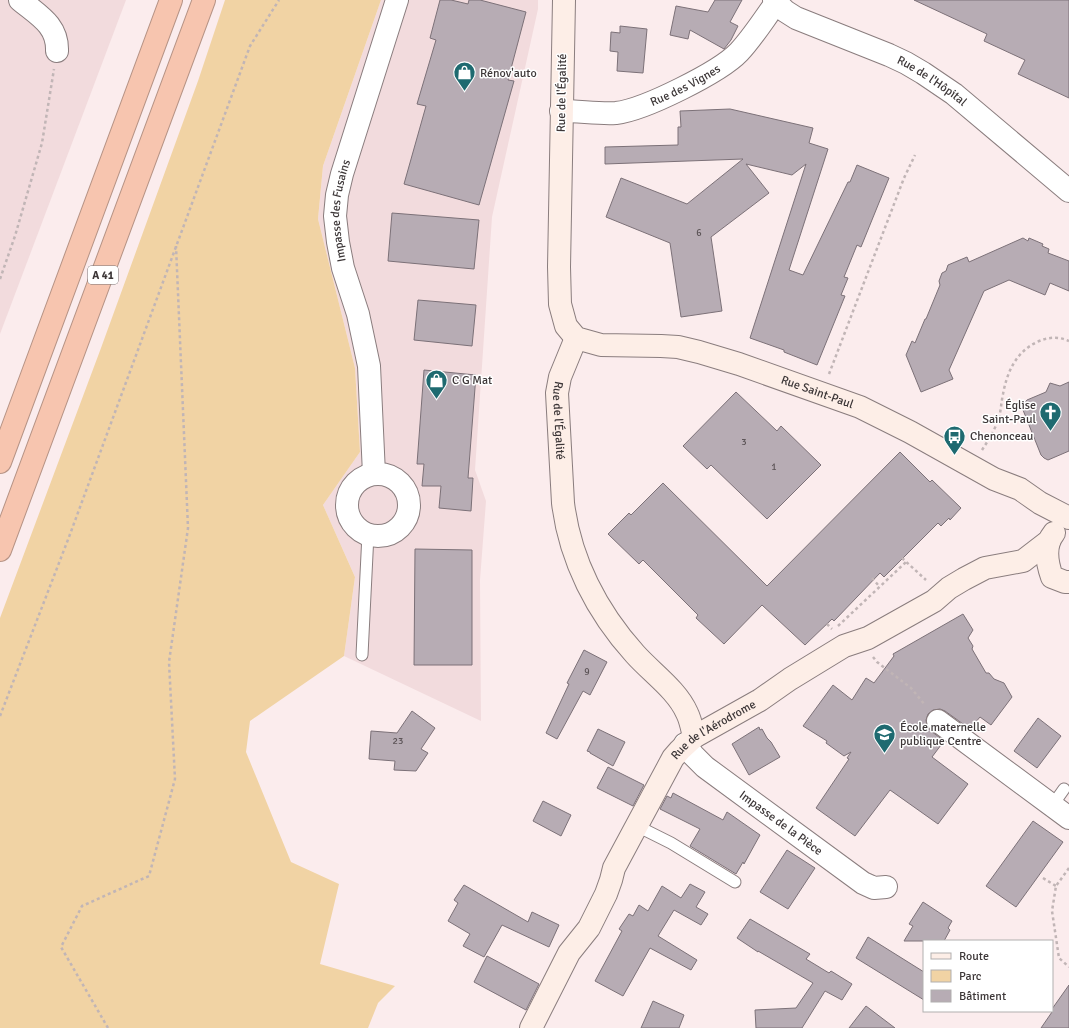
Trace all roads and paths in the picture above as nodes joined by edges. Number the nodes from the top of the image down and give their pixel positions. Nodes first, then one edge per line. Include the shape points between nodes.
1 (20, 0) edge
2 (171, 0) edge
3 (204, 0) edge
4 (279, 0) edge
5 (397, 0) edge
6 (564, 0) edge
7 (775, 2) edge
8 (56, 51) joint
9 (561, 111) junction
10 (915, 155) dead end
11 (1069, 191) edge
12 (176, 246) junction
13 (0, 279) edge
14 (576, 338) junction
15 (1069, 341) edge
16 (821, 393) junction
17 (0, 462) edge
18 (972, 467) junction
19 (374, 474) junction
20 (1040, 503) junction
21 (1069, 518) edge
22 (1069, 522) edge
23 (368, 534) junction
24 (1050, 538) junction
25 (0, 550) edge
26 (902, 558) dead end
27 (1023, 560) junction
28 (906, 562) junction
29 (872, 578) dead end
30 (1061, 579) edge
31 (880, 586) junction
32 (941, 595) junction
33 (833, 630) dead end
34 (860, 641) junction
35 (362, 655) dead end
36 (0, 716) edge
37 (938, 721) joint
38 (689, 741) junction
39 (1062, 804) edge
40 (637, 826) junction
41 (1069, 868) edge
42 (1043, 878) dead end
43 (735, 882) dead end
44 (1056, 886) junction
45 (886, 887) dead end
46 (1069, 966) edge
47 (108, 1028) edge
48 (531, 1028) edge

1 - 8 street via 42,17 52,30 57,42
2 - 17 highway, A 41
3 - 25 highway, A 41
4 - 12 path via 250,46
5 - 19 street, Impasse des Fusains via 342,174 335,216 343,268 358,314 369,366
6 - 9 street, Rue de l'Égalité
7 - 9 street, Rue des Vignes via 738,52 692,82 652,102 618,112
7 - 11 street, Rue de l'Hôpital via 796,18 889,55 923,73 954,94
8 - 13 path via 42,143
9 - 14 street, Rue de l'Égalité via 560,304 566,326
10 - 16 path
12 - 36 path
12 - 47 path via 188,528 169,662 175,779 149,876 82,906 60,947
14 - 16 street, Rue Saint-Paul via 601,345 678,348 719,358
14 - 38 street, Rue de l'Égalité via 560,377 557,393 563,503 572,547 592,595 607,618 635,654 683,705 691,722
15 - 18 path via 1046,338 1027,348 1014,361 1004,387 998,421
16 - 18 street, Rue Saint-Paul via 860,407
18 - 20 street, Rue Saint-Paul via 1020,489
19 - 23 street via 356,483 347,501 352,521
19 - 23 street via 385,475 401,483 409,499 409,508 405,521 396,531 387,535
20 - 21 street, Rue Saint-Paul
20 - 24 street
22 - 24 street, Rue de l'Aérodrome via 1057,529
23 - 35 lane
24 - 27 street, Rue de l'Aérodrome
24 - 30 street via 1048,566
26 - 28 path
27 - 30 street
27 - 32 street, Rue de l'Aérodrome via 985,568
28 - 31 path
28 - 32 path
29 - 31 path
31 - 33 path
32 - 34 street, Rue de l'Aérodrome
34 - 37 path via 877,662 911,688
34 - 38 street, Rue de l'Aérodrome via 844,646 760,700
37 - 39 street
38 - 40 street, Rue de l'Aérodrome via 674,758
38 - 45 street, Impasse de la Pièce via 693,755 705,767 863,883 874,888
40 - 43 lane via 671,843
40 - 48 street, Rue de l'Aérodrome via 614,868 606,894 589,928 569,953
41 - 44 path
42 - 44 path
44 - 46 path via 1052,911 1058,953 1062,961

